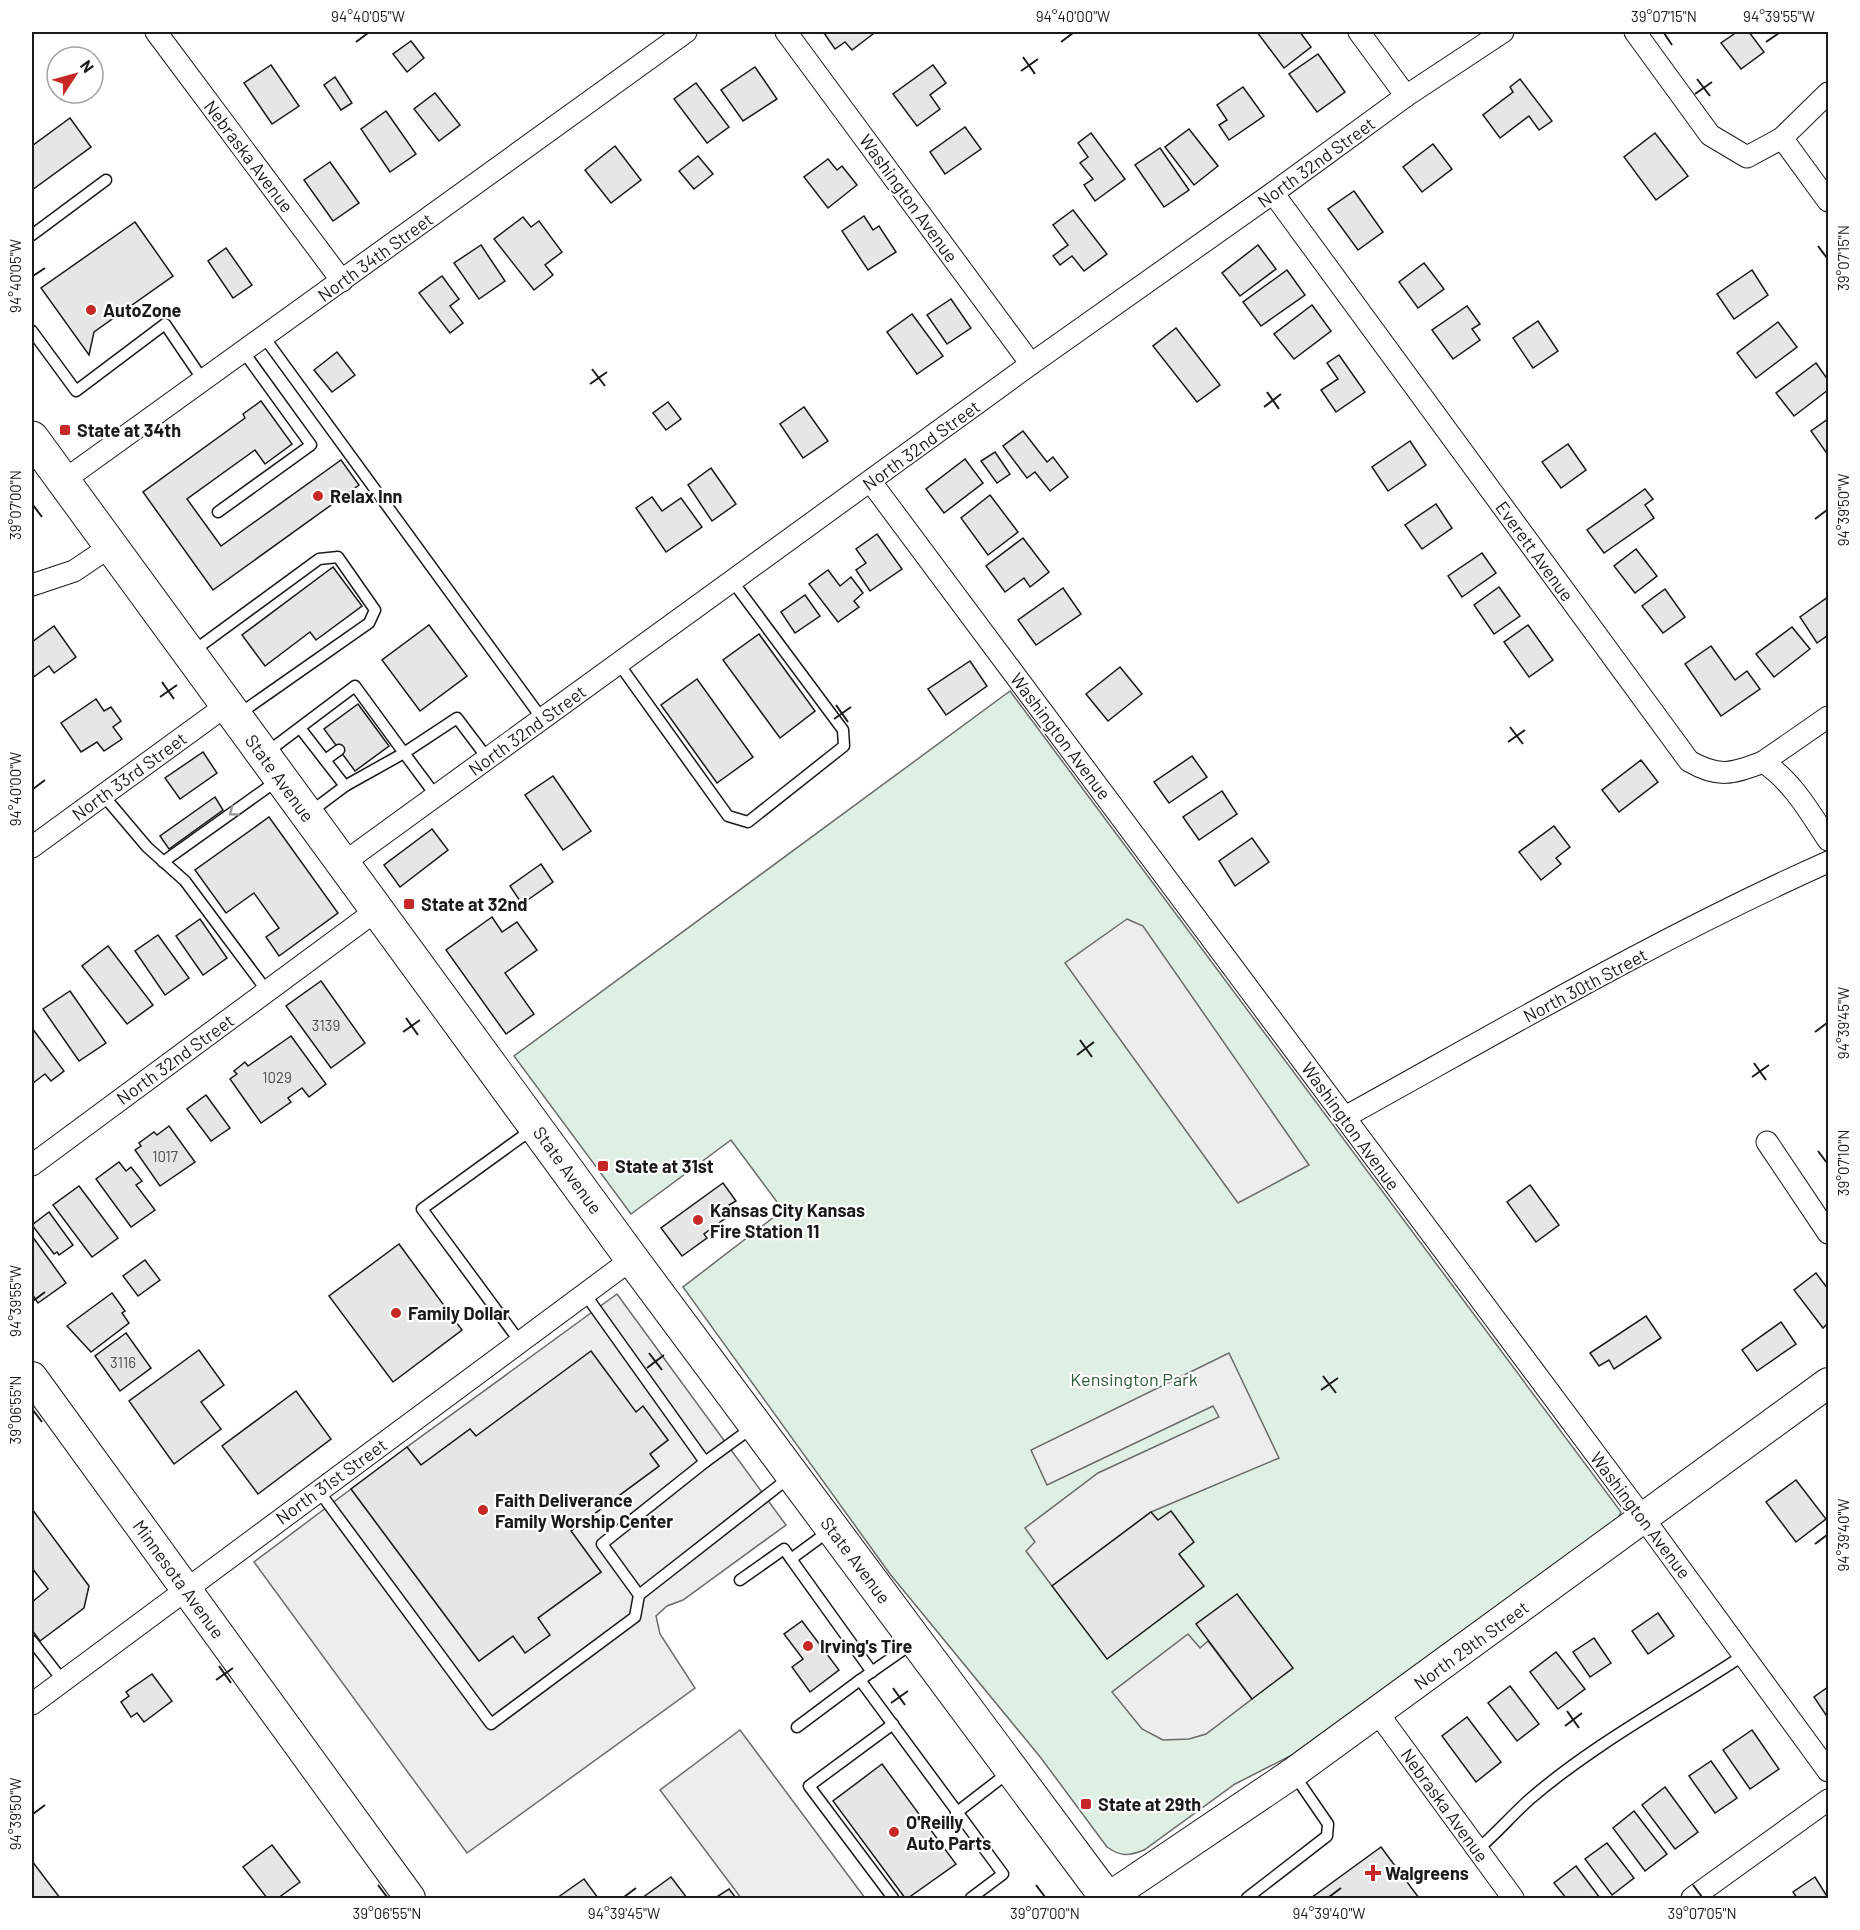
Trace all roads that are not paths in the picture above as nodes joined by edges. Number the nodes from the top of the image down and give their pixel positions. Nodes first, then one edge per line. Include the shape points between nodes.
1 (156, 32) edge
2 (686, 32) edge
3 (786, 32) edge
4 (1359, 32) edge
5 (1503, 32) edge
6 (1635, 32) edge
7 (1828, 93) edge
8 (1406, 96) junction
9 (1782, 138) junction
10 (106, 180) dead end
11 (1273, 194) junction
12 (1828, 201) edge
13 (32, 235) edge
14 (342, 281) junction
15 (32, 331) edge
16 (264, 337) junction
17 (243, 351) junction
18 (1031, 364) junction
19 (204, 380) junction
20 (32, 438) edge
21 (63, 481) junction
22 (871, 482) junction
23 (218, 512) dead end
24 (111, 546) junction
25 (733, 582) junction
26 (32, 585) edge
27 (190, 654) junction
28 (619, 664) junction
29 (231, 711) junction
30 (1828, 717) edge
31 (543, 720) junction
32 (300, 728) junction
33 (339, 750) dead end
34 (404, 753) junction
35 (488, 759) junction
36 (325, 760) junction
37 (1763, 762) junction
38 (272, 767) junction
39 (345, 786) junction
40 (103, 795) junction
41 (436, 796) junction
42 (306, 814) junction
43 (1828, 840) edge
44 (32, 847) edge
45 (1828, 861) edge
46 (163, 862) junction
47 (342, 864) junction
48 (377, 910) junction
49 (267, 991) junction
50 (1345, 1117) junction
51 (536, 1126) junction
52 (1767, 1142) dead end
53 (32, 1165) edge
54 (1828, 1233) edge
55 (632, 1258) junction
56 (585, 1294) junction
57 (520, 1341) junction
58 (32, 1377) edge
59 (1828, 1383) edge
60 (756, 1425) junction
61 (705, 1462) junction
62 (793, 1474) junction
63 (318, 1490) junction
64 (1644, 1519) junction
65 (833, 1528) junction
66 (791, 1559) junction
67 (740, 1580) dead end
68 (185, 1588) junction
69 (639, 1595) junction
70 (32, 1641) edge
71 (916, 1641) junction
72 (1744, 1655) junction
73 (872, 1672) junction
74 (860, 1680) junction
75 (63, 1681) junction
76 (32, 1704) edge
77 (1377, 1712) junction
78 (893, 1724) junction
79 (797, 1727) dead end
80 (1012, 1771) junction
81 (1828, 1771) edge
82 (1293, 1773) junction
83 (1828, 1800) edge
84 (956, 1813) junction
85 (1477, 1850) junction
86 (410, 1899) edge
87 (893, 1899) edge
88 (971, 1899) edge
89 (1107, 1899) edge
90 (1247, 1899) edge
91 (1513, 1899) edge
92 (1692, 1899) edge

1 - 14 street, Nebraska Avenue
2 - 14 street, North 34th Street
3 - 18 street, Washington Avenue
4 - 8 street
5 - 8 street, North 32nd Street
6 - 9 street via 1710,135 1747,157
7 - 9 street
8 - 11 street, North 32nd Street
9 - 12 street
10 - 13 lane
11 - 18 street, North 32nd Street
11 - 37 street, Everett Avenue via 1689,761 1707,772 1735,773
14 - 16 street, North 34th Street
15 - 19 lane via 76,391 165,324
16 - 17 street, North 34th Street
16 - 31 lane
17 - 19 street, North 34th Street
17 - 23 lane via 311,445
18 - 22 street, North 32nd Street
19 - 21 street, North 34th Street
20 - 21 main road, State Avenue
21 - 24 main road, State Avenue
22 - 25 street, North 32nd Street
22 - 50 street, Washington Avenue
24 - 26 street via 74,572
24 - 27 main road, State Avenue
25 - 28 street, North 32nd Street
25 - 28 lane via 843,730 844,746 748,822 728,816
27 - 29 main road, State Avenue
27 - 29 lane via 319,559 338,557 375,610 369,623
28 - 31 street, North 32nd Street
29 - 38 main road, State Avenue
29 - 40 street, North 33rd Street
30 - 37 street
31 - 35 street, North 32nd Street
32 - 34 lane via 355,686 376,723
32 - 36 lane
32 - 38 lane
33 - 36 lane
34 - 35 lane via 457,718
34 - 39 lane
34 - 41 lane
35 - 41 street, North 32nd Street
36 - 39 lane
37 - 43 street via 1786,781
38 - 42 main road, State Avenue
38 -> 46 lane
39 - 42 lane
40 - 44 street, North 33rd Street
40 - 46 lane
41 - 47 street, North 32nd Street
42 - 47 main road, State Avenue
45 - 50 street, North 30th Street via 1732,906 1564,995
46 - 49 lane via 185,881
47 - 48 main road, State Avenue
48 - 49 street, North 32nd Street
48 - 51 main road, State Avenue
49 - 53 street, North 32nd Street
50 - 64 street, Washington Avenue
51 - 55 main road, State Avenue
51 - 57 lane via 422,1209
52 - 54 street
55 - 56 street, North 31st Street
55 - 60 main road, State Avenue
56 - 57 street, North 31st Street
56 - 61 lane
57 - 63 street, North 31st Street
58 - 68 street, Minnesota Avenue
59 - 64 street, North 29th Street
60 - 61 lane
60 - 62 main road, State Avenue
61 - 69 lane via 602,1544
62 - 65 main road, State Avenue
62 - 69 lane
63 - 68 street, North 31st Street
63 - 69 lane via 491,1724 635,1617
64 - 72 street, Washington Avenue
64 - 77 street, North 29th Street
65 - 66 lane
65 - 71 main road, State Avenue
66 - 67 lane via 784,1550
66 - 73 lane
68 - 75 street, North 31st Street
68 - 86 street, Minnesota Avenue
70 - 75 lane
71 - 73 lane
71 - 80 main road, State Avenue
72 - 81 street, Washington Avenue
72 - 85 lane via 1634,1724 1530,1799
73 - 74 lane
74 - 78 lane
74 - 79 lane
75 - 76 street, North 31st Street
77 - 82 street, North 29th Street
77 - 85 street, Nebraska Avenue
78 - 84 lane
78 - 87 lane via 809,1786
80 - 84 lane
80 - 89 main road, State Avenue
82 - 89 street, North 29th Street
82 - 90 lane via 1328,1824 1327,1836
83 - 92 street
84 - 88 lane via 1003,1874
85 - 91 street, Nebraska Avenue

